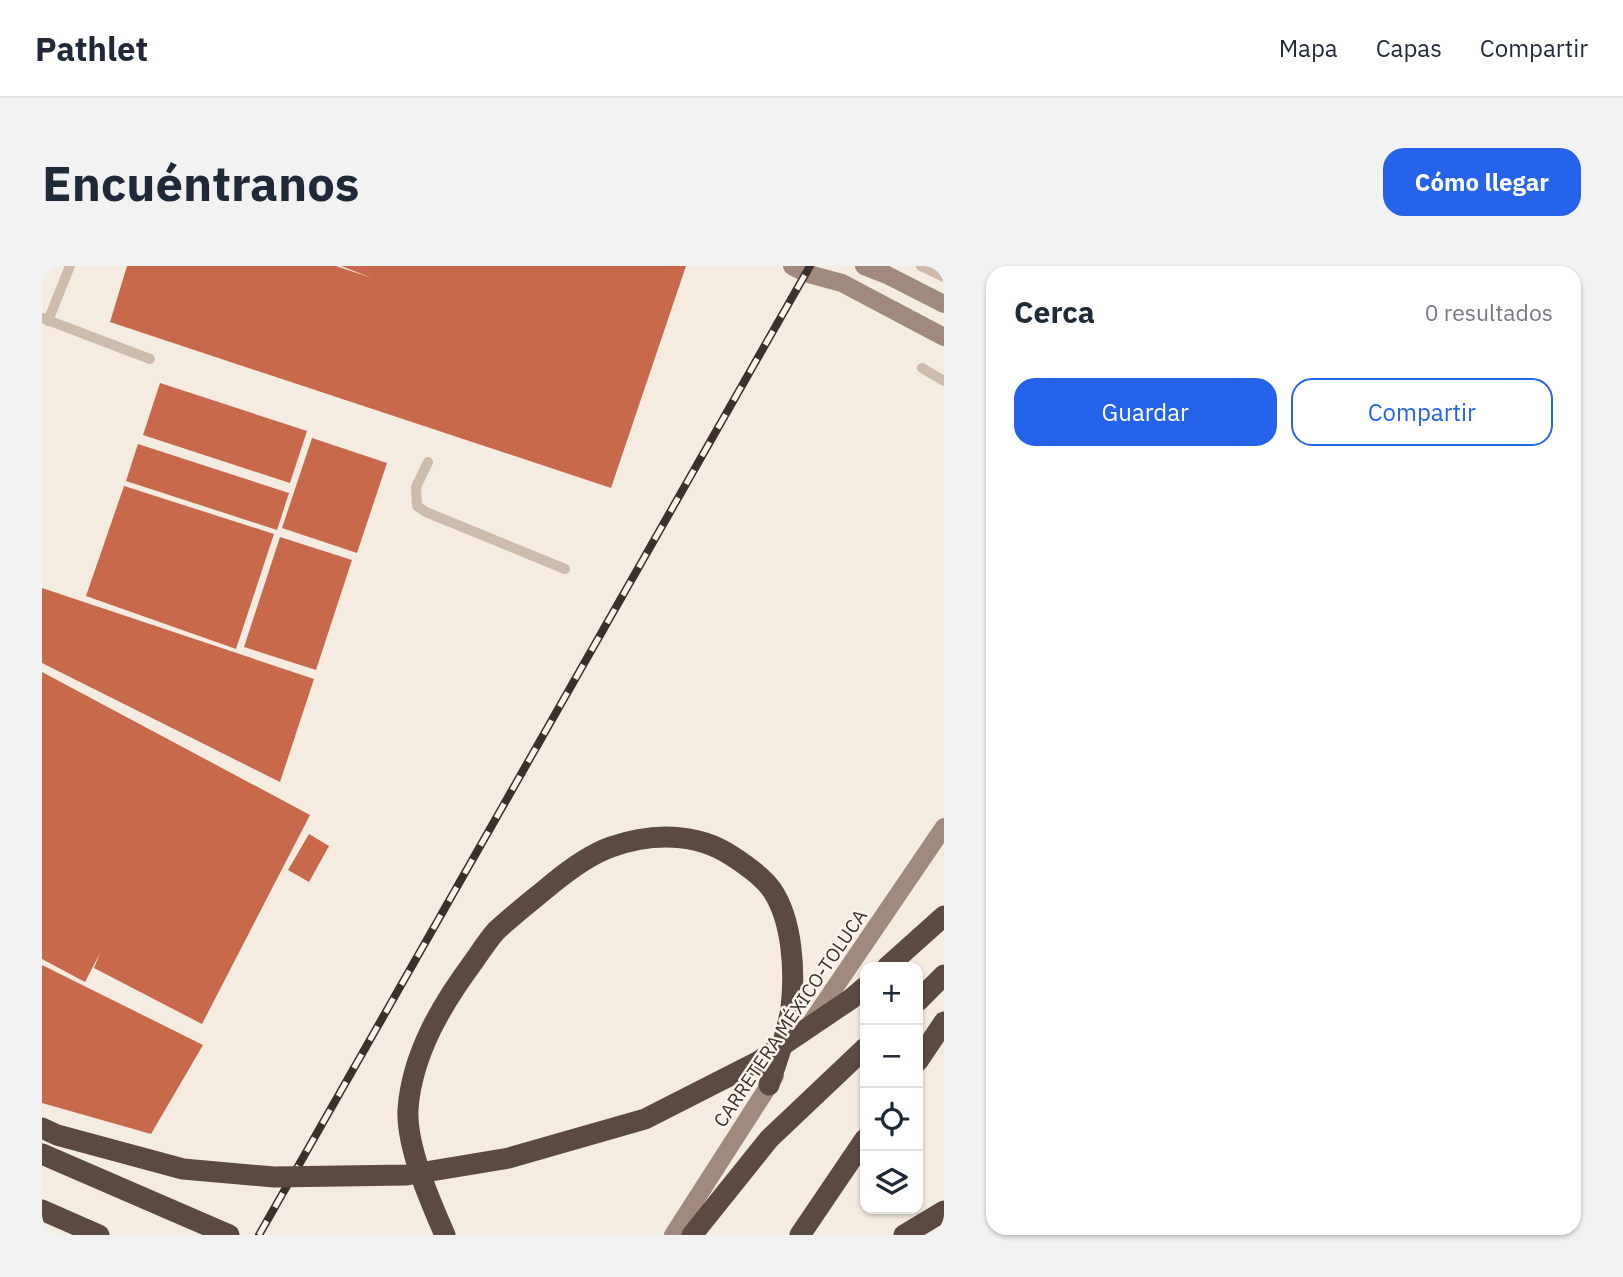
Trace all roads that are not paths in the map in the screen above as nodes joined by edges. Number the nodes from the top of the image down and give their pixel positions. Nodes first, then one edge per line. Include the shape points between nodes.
1 (70, 266) edge
2 (792, 266) edge
3 (864, 266) edge
4 (921, 266) edge
5 (890, 270) edge
6 (944, 276) edge
7 (944, 303) edge
8 (45, 320) edge
9 (944, 337) edge
10 (150, 359) dead end
11 (922, 368) dead end
12 (944, 381) edge
13 (428, 462) dead end
14 (565, 569) dead end
15 (944, 827) edge
16 (944, 916) edge
17 (893, 962) edge
18 (944, 975) edge
19 (860, 992) edge
20 (923, 996) edge
21 (944, 1022) edge
22 (860, 1053) edge
23 (923, 1054) edge
24 (769, 1085) junction
25 (42, 1129) edge
26 (860, 1146) edge
27 (42, 1154) edge
28 (42, 1210) edge
29 (944, 1211) edge
30 (944, 1222) edge
31 (99, 1235) edge
32 (229, 1235) edge
33 (444, 1235) edge
34 (673, 1235) edge
35 (692, 1235) edge
36 (800, 1235) edge
37 (904, 1235) edge
38 (935, 1235) edge

1 - 8 lane
2 - 9 main road via 842,283
3 - 5 main road
4 - 6 lane
5 - 7 main road
8 - 10 lane
11 - 12 lane
13 - 14 lane via 416,487 417,506
15 - 24 main road, CARRETERA MÉXICO-TOLUCA
16 - 17 highway
18 - 20 highway
19 - 25 highway, bridge via 759,1061 645,1119 509,1158 407,1175 274,1177 183,1169
21 - 23 highway
22 - 35 highway via 769,1139
24 - 33 highway via 791,1007 786,916 772,889 717,846 679,836 609,847 566,873 495,933 452,990 430,1032 414,1075 408,1110 415,1152
24 - 34 main road, CARRETERA MÉXICO-TOLUCA
26 - 36 highway
27 - 32 highway
28 - 31 highway
29 - 37 highway
30 - 38 highway

